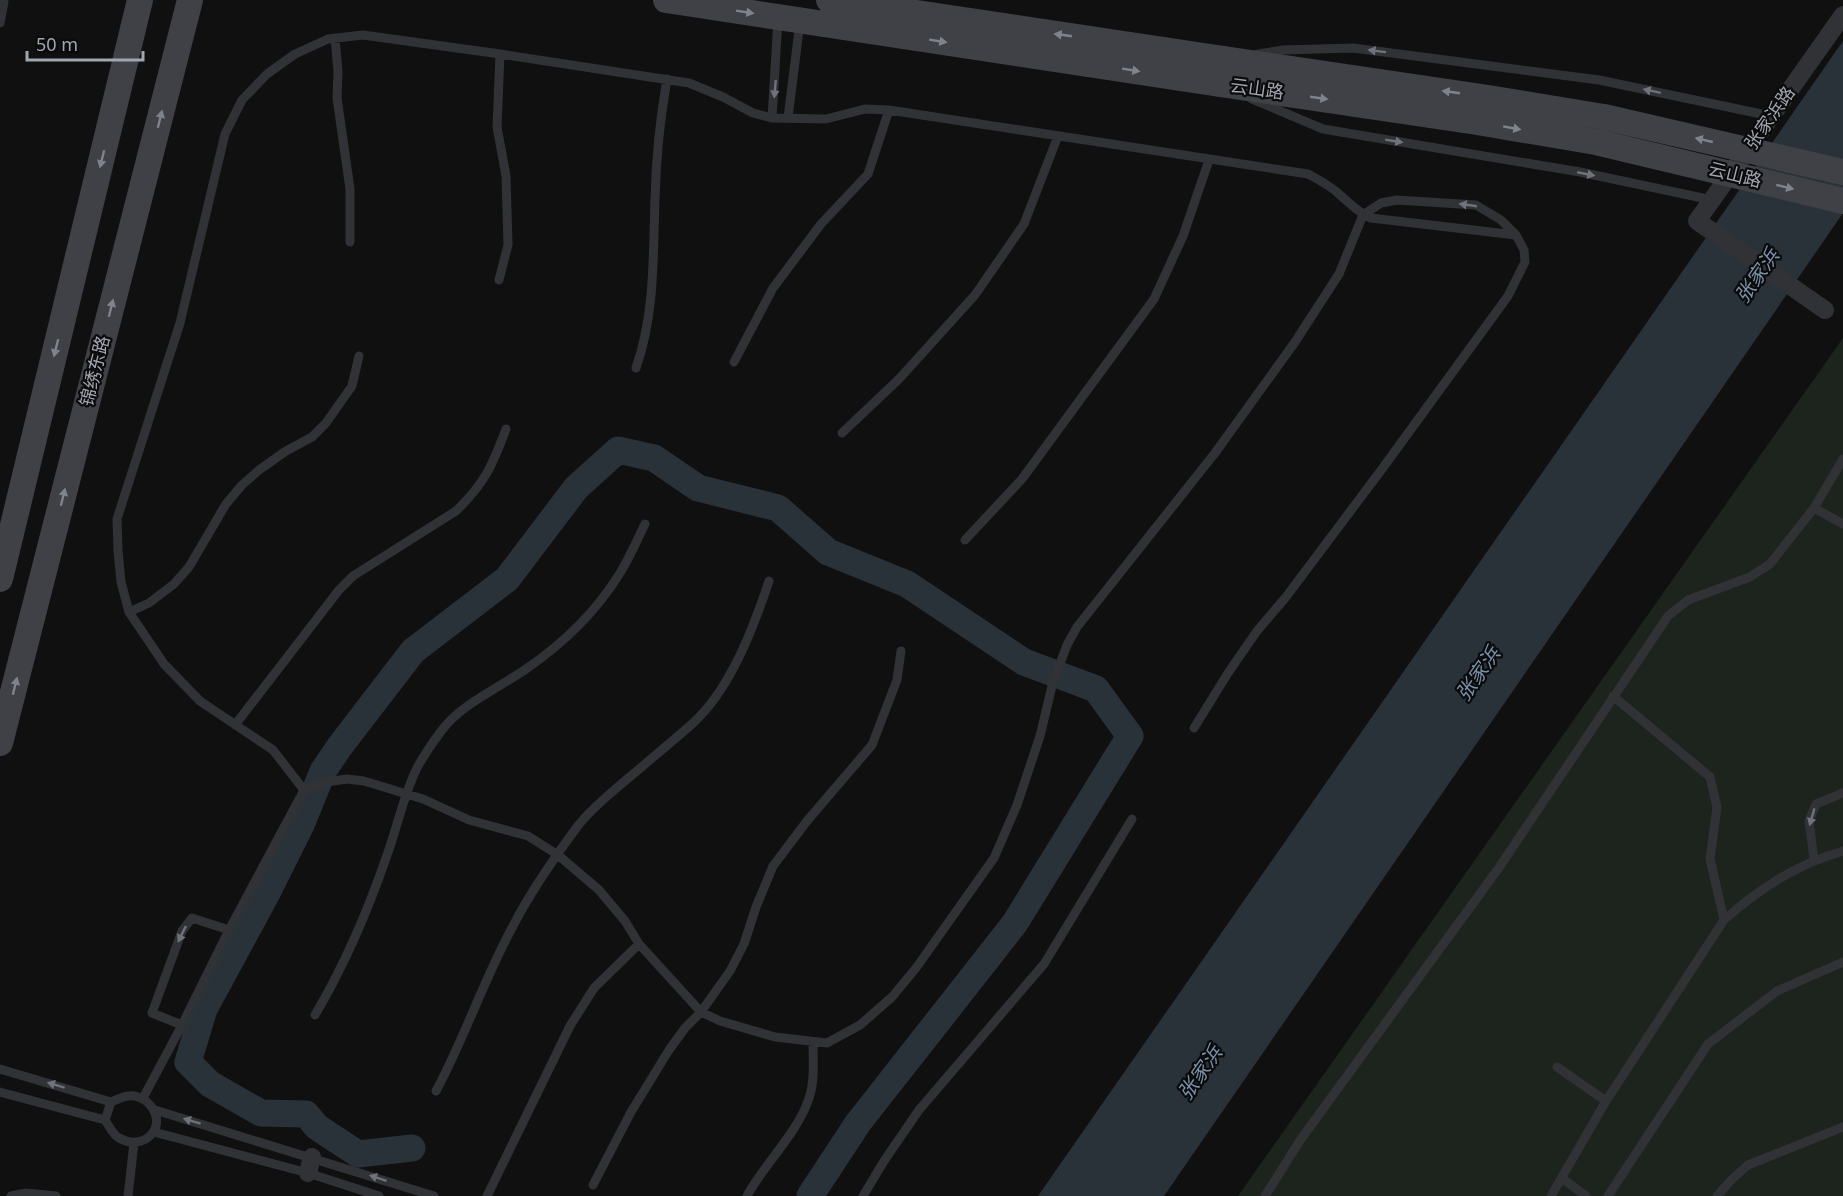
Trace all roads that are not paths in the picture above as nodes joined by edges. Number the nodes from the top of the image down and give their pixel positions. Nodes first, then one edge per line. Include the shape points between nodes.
1 (140, 0) edge
2 (190, 0) edge
3 (666, 0) edge
4 (829, 0) edge
5 (4, 2) dead end
6 (1843, 15) edge
7 (789, 19) junction
8 (0, 23) edge
9 (335, 38) junction
10 (500, 54) junction
11 (1224, 59) junction
12 (667, 79) junction
13 (1220, 84) junction
14 (889, 110) junction
15 (1771, 116) junction
16 (772, 118) junction
17 (788, 118) junction
18 (1058, 136) junction
19 (1209, 160) junction
20 (1843, 172) edge
21 (1712, 200) junction
22 (1843, 201) edge
23 (1363, 215) junction
24 (1516, 235) junction
25 (350, 242) dead end
26 (499, 280) dead end
27 (1825, 309) dead end
28 (359, 356) dead end
29 (734, 363) dead end
30 (636, 368) dead end
31 (506, 429) dead end
32 (842, 433) dead end
33 (1843, 459) edge
34 (1814, 508) junction
35 (645, 524) dead end
36 (1843, 524) edge
37 (965, 540) dead end
38 (0, 579) edge
39 (770, 581) dead end
40 (129, 612) junction
41 (901, 651) dead end
42 (1613, 696) junction
43 (235, 725) junction
44 (1194, 728) dead end
45 (0, 743) edge
46 (308, 788) junction
47 (1843, 793) edge
48 (407, 794) junction
49 (1132, 819) dead end
50 (1843, 851) edge
51 (558, 855) junction
52 (1814, 859) junction
53 (1724, 920) junction
54 (229, 930) junction
55 (639, 944) junction
56 (1843, 962) edge
57 (700, 1012) junction
58 (315, 1015) dead end
59 (182, 1026) junction
60 (813, 1042) junction
61 (1557, 1066) dead end
62 (0, 1069) edge
63 (436, 1090) dead end
64 (0, 1092) edge
65 (143, 1098) junction
66 (1606, 1101) junction
67 (111, 1102) junction
68 (156, 1110) junction
69 (105, 1120) junction
70 (1843, 1127) edge
71 (154, 1132) junction
72 (134, 1143) junction
73 (310, 1165) junction
74 (1563, 1179) junction
75 (593, 1185) dead end
76 (11, 1196) edge
77 (56, 1196) edge
78 (128, 1196) edge
79 (379, 1196) edge
80 (434, 1196) edge
81 (487, 1196) edge
82 (747, 1196) edge
83 (863, 1196) edge
84 (1265, 1196) edge
85 (1551, 1196) edge
86 (1586, 1196) edge
87 (1608, 1196) edge
88 (1716, 1196) edge

1 -> 38 main road
45 -> 2 main road, 锦绣东路
3 -> 7 main road, 云山路
11 -> 4 main road, 云山路
5 - 8 lane
6 - 15 street, 张家浜路
7 -> 13 main road, 云山路
7 -> 16 lane
7 - 17 lane
9 - 10 lane via 363,35
9 - 25 lane via 337,98 350,189
9 - 40 lane via 295,54 267,74 242,100 225,134 180,323 117,519 117,551
10 - 12 lane
10 - 26 lane via 497,127 506,176 508,244
15 -> 11 lane via 1599,80 1353,48 1283,50
20 -> 11 main road, 云山路, bridge via 1604,117
12 - 16 lane via 690,83
12 - 30 lane via 658,132 649,320
13 -> 21 lane via 1323,129 1580,172
13 -> 22 main road, 云山路, bridge via 1596,142
14 - 17 lane via 865,109 826,119
14 - 18 lane
14 - 29 lane via 868,174 821,224 773,288
15 - 21 street, 张家浜路
16 - 17 lane
18 - 19 lane
18 - 32 lane via 1024,224 975,295 899,379
19 - 23 lane via 1308,174 1340,194
19 - 37 lane via 1183,236 1154,299 1022,479
21 - 27 street, 张家浜路 via 1698,221
23 - 24 lane
24 -> 23 lane via 1502,220 1476,205 1397,200 1381,203
23 - 60 lane via 1339,274 1295,342 1215,453 1077,627 1053,682 1017,805 993,858 892,997 860,1025 827,1043
24 - 44 lane via 1525,262 1508,296 1257,632
28 - 40 lane via 352,386 326,423 242,485 174,584
31 - 43 lane via 484,480 470,498 456,511 353,576
33 - 34 lane
34 - 36 lane
34 - 42 lane via 1770,564 1750,577 1688,600 1668,616
35 - 48 lane via 621,572 584,621 559,645 444,727 416,770
39 - 51 lane via 758,615 712,702 597,805
40 - 43 lane via 164,664 200,701
41 - 57 lane via 897,680 872,745 773,866 744,944
42 - 53 lane via 1710,777 1717,807 1710,859
42 - 84 lane via 1492,877 1301,1139
43 - 46 lane via 273,750
46 - 48 lane via 326,782 364,781
46 - 54 lane
47 -> 52 lane via 1816,804 1809,821
48 - 51 lane via 469,820 528,836
48 - 58 lane via 343,966
49 - 83 lane via 1044,964 919,1110
50 - 52 lane
51 - 55 lane via 599,890 626,921
51 - 63 lane via 513,925
52 - 53 lane via 1749,898
53 - 66 lane
54 - 59 lane
54 -> 59 lane via 192,918 182,931 152,1013
55 - 57 lane
55 - 81 lane via 594,988 570,1026
56 - 87 lane via 1777,991 1708,1044
57 - 60 lane via 775,1036
57 - 75 lane via 684,1029 636,1103
59 - 65 lane
60 - 82 lane via 810,1098
61 - 66 lane
67 -> 62 lane
64 - 69 lane
65 - 67 lane via 129,1096
65 - 68 lane
66 - 74 lane
67 - 69 lane
68 - 71 lane
73 -> 68 lane
69 - 72 lane via 117,1138
70 - 88 lane via 1748,1166
71 - 72 lane via 146,1140
71 - 73 lane
72 - 78 lane
73 - 79 lane
80 -> 73 lane
74 - 85 lane
74 - 86 lane
76 - 77 lane

